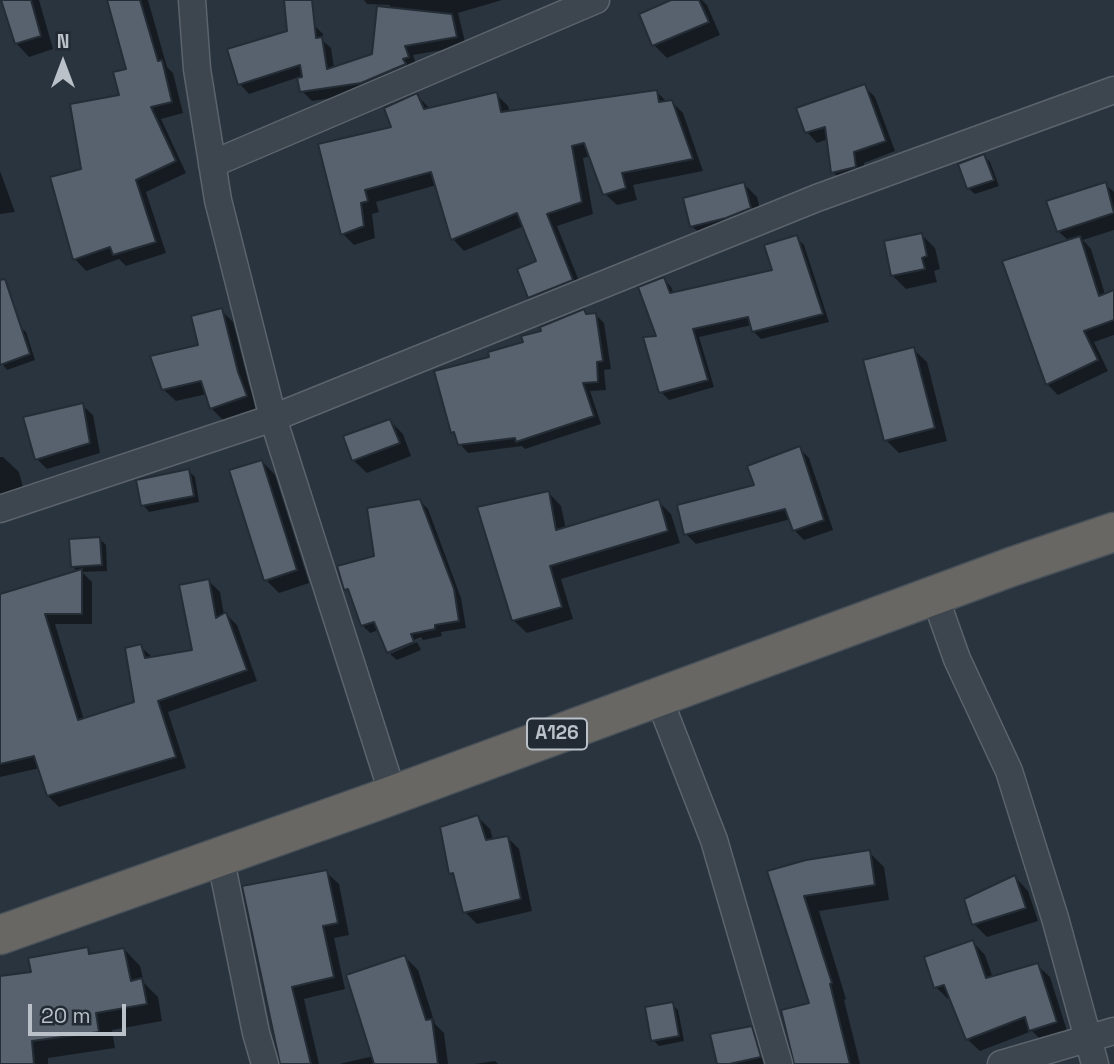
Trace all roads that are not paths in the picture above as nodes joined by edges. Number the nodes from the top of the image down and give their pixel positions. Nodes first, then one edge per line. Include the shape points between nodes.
1 (192, 0) edge
2 (596, 0) edge
3 (1114, 90) edge
4 (212, 164) junction
5 (273, 418) junction
6 (0, 509) edge
7 (1114, 532) edge
8 (934, 594) junction
9 (658, 696) junction
10 (393, 795) junction
11 (220, 856) junction
12 (0, 935) edge
13 (1114, 1031) edge
14 (1092, 1052) edge
15 (265, 1064) edge
16 (779, 1064) edge
17 (1001, 1064) edge

1 - 4 street
2 - 4 street
3 - 5 street via 817,198
4 - 5 street
5 - 6 street
5 - 10 street
7 - 8 highway, A126
8 - 9 highway, A126
8 - 14 street via 957,659 1009,771
9 - 10 highway, A126
9 - 16 street via 715,840
10 - 11 highway, A126
11 - 12 highway, A126
11 - 15 street
13 - 14 street
14 - 17 street

